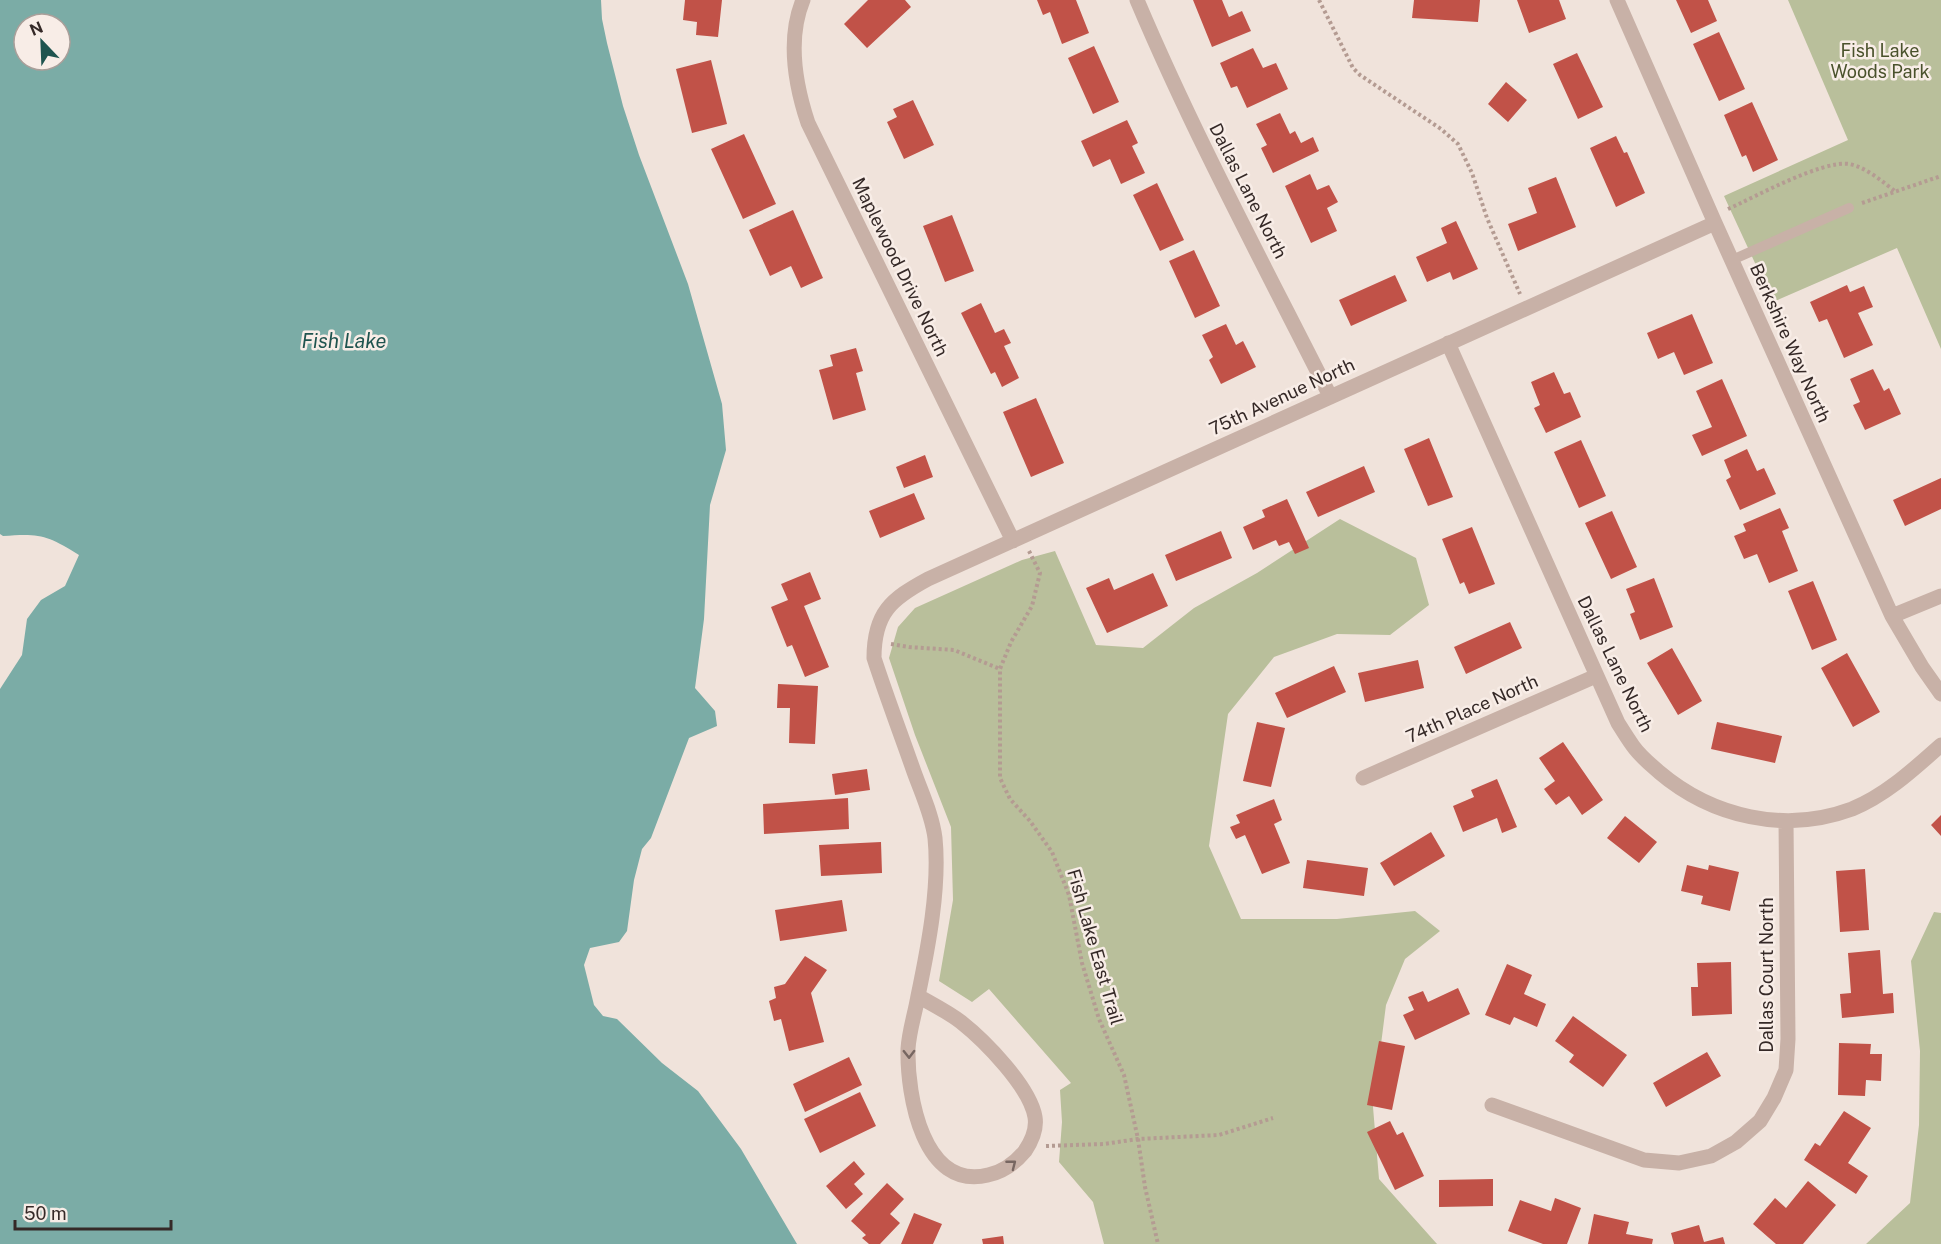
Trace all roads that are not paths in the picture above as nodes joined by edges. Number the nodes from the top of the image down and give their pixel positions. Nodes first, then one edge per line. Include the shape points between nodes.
1 (803, 0) edge
2 (1137, 0) edge
3 (1617, 0) edge
4 (1849, 208) road end
5 (1715, 223) junction
6 (1732, 260) junction
7 (1448, 343) junction
8 (1330, 396) junction
9 (1017, 539) junction
10 (1941, 596) edge
11 (1892, 616) junction
12 (1596, 676) junction
13 (1941, 694) edge
14 (1941, 746) edge
15 (1364, 778) dead end
16 (1786, 821) junction
17 (918, 996) junction
18 (1492, 1105) dead end

1 - 9 street, Maplewood Drive North via 794,45 796,83 808,123
2 - 8 street, Dallas Lane North via 1197,133
3 - 5 street, Berkshire Way North
4 - 6 lane
5 - 6 street, Berkshire Way North
5 - 7 street, 75th Avenue North
6 - 11 street, Berkshire Way North
7 - 8 street, 75th Avenue North
7 - 12 street, Dallas Lane North
8 - 9 street, 75th Avenue North
9 - 17 street, 75th Avenue North via 893,600 878,624 874,640 874,658 932,820 935,894
10 - 11 street
11 - 13 street, Berkshire Way North
12 - 15 street, 74th Place North
12 - 16 street, Dallas Lane North via 1634,748 1678,788 1729,812
14 - 16 street, Dallas Lane North via 1883,792 1852,808
16 - 18 street, Dallas Court North via 1786,1070 1760,1121 1736,1142 1711,1156 1679,1163 1644,1160
17 -> 17 street via 908,1051 921,1131 943,1167 963,1175 982,1177 1000,1173 1019,1159 1032,1140 1036,1119 1032,1104 992,1051 959,1020

